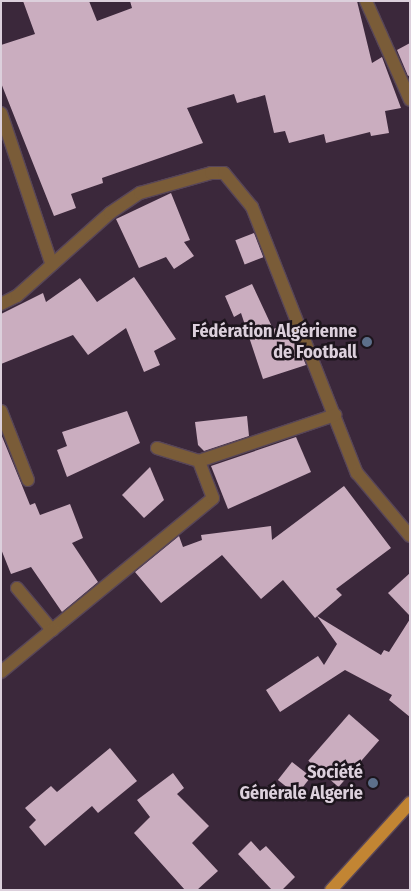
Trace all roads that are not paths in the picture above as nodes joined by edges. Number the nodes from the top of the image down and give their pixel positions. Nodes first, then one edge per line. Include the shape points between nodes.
1 (366, 1) edge
2 (410, 100) edge
3 (1, 113) edge
4 (52, 265) junction
5 (1, 304) edge
6 (1, 411) edge
7 (335, 415) junction
8 (157, 448) dead end
9 (199, 461) junction
10 (28, 480) dead end
11 (410, 536) edge
12 (17, 588) dead end
13 (52, 630) junction
14 (1, 672) edge
15 (410, 803) edge
16 (331, 890) edge

1 - 2 street
3 - 4 street
4 - 5 street
4 - 7 street via 110,213 140,193 211,173 224,173 252,207
6 - 10 street
7 - 9 street
7 - 11 street via 357,473
8 - 9 street
9 - 13 street via 213,498
12 - 13 street
13 - 14 street
15 - 16 main road

